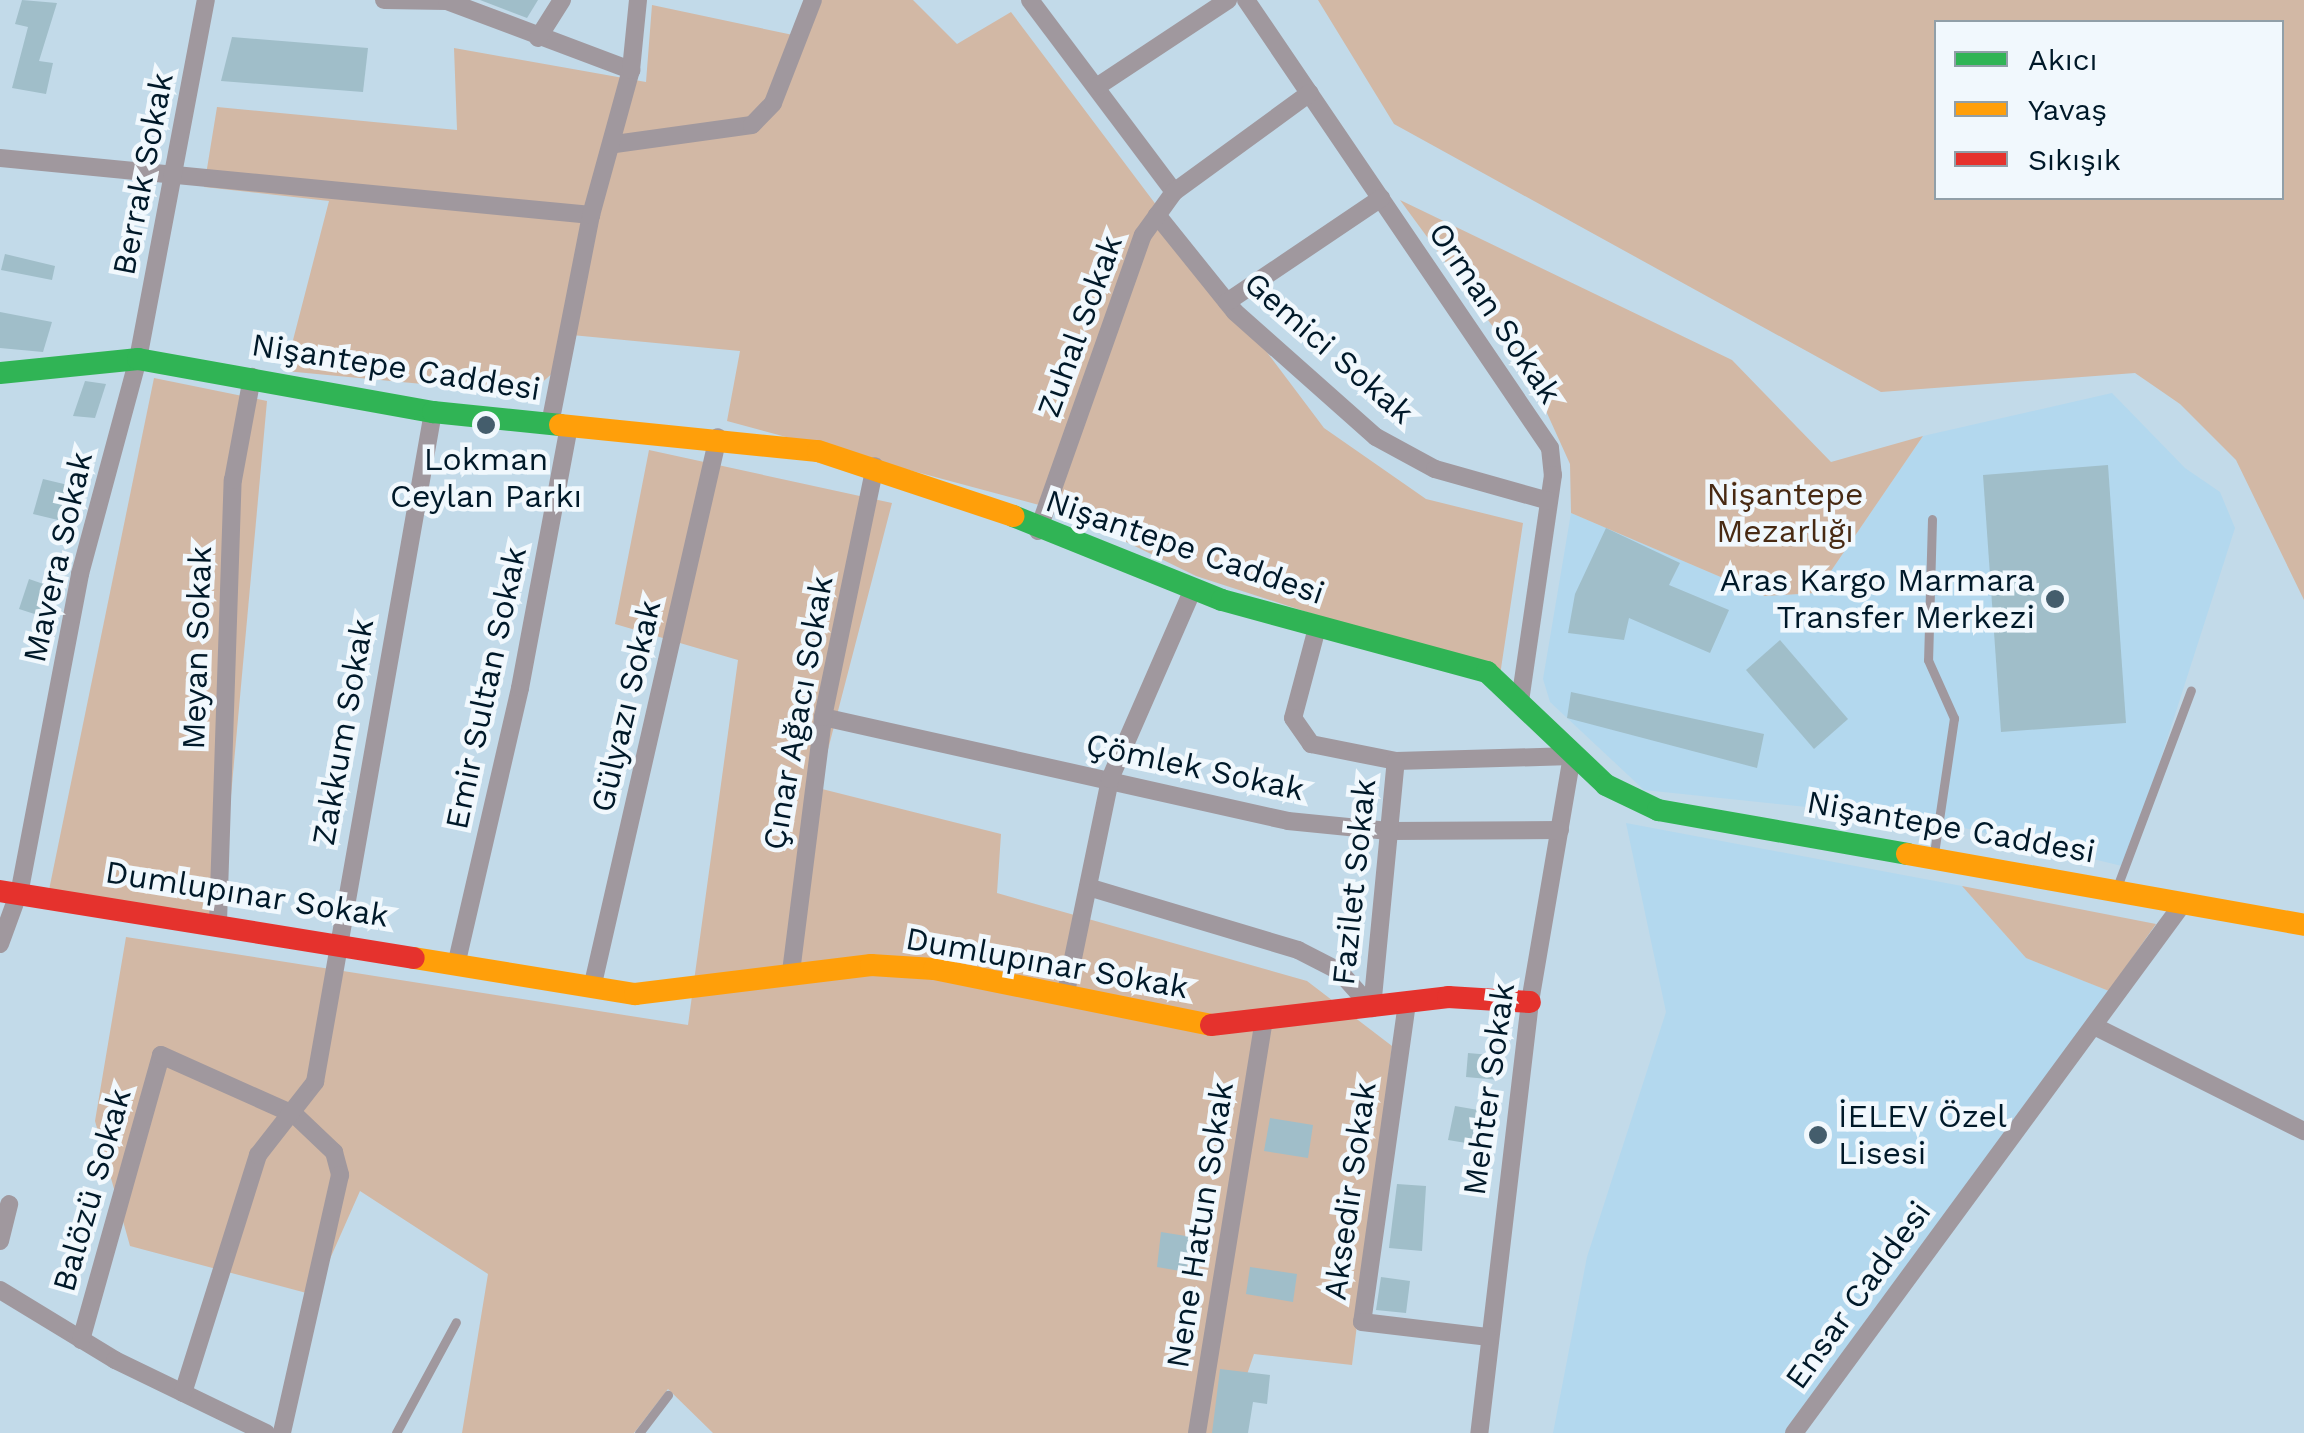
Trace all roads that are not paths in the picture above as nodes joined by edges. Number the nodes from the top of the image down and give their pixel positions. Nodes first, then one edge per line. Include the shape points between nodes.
1 (206, 0) edge
2 (384, 0) edge
3 (562, 0) edge
4 (638, 0) edge
5 (812, 0) edge
6 (1030, 0) edge
7 (1228, 0) edge
8 (1246, 0) edge
9 (538, 38) junction
10 (631, 70) junction
11 (1098, 86) junction
12 (1310, 93) junction
13 (614, 144) junction
14 (0, 158) edge
15 (173, 178) junction
16 (1174, 192) junction
17 (1381, 198) junction
18 (590, 215) junction
19 (1157, 215) junction
20 (1227, 302) junction
21 (138, 359) junction
22 (0, 373) edge
23 (252, 377) junction
24 (433, 412) junction
25 (559, 425) junction
26 (718, 437) junction
27 (875, 466) junction
28 (1549, 502) junction
29 (1932, 520) dead end
30 (1038, 531) junction
31 (1193, 589) junction
32 (1317, 628) junction
33 (2192, 690) dead end
34 (1520, 702) junction
35 (823, 716) junction
36 (1572, 756) junction
37 (1396, 761) junction
38 (1110, 779) junction
39 (1390, 830) junction
40 (1560, 830) junction
41 (1933, 857) junction
42 (1088, 887) junction
43 (10, 890) edge
44 (2116, 890) junction
45 (2184, 902) junction
46 (218, 922) junction
47 (2304, 924) edge
48 (336, 941) junction
49 (0, 944) edge
50 (456, 961) junction
51 (792, 972) junction
52 (592, 988) junction
53 (1065, 997) junction
54 (1530, 1002) junction
55 (1407, 1003) junction
56 (1372, 1008) junction
57 (1263, 1026) junction
58 (2094, 1026) junction
59 (295, 1116) junction
60 (2304, 1131) edge
61 (10, 1204) dead end
62 (0, 1240) edge
63 (0, 1290) edge
64 (456, 1322) dead end
65 (1487, 1337) junction
66 (81, 1340) junction
67 (183, 1392) junction
68 (668, 1395) dead end
69 (266, 1433) edge
70 (282, 1433) edge
71 (396, 1433) edge
72 (639, 1433) edge
73 (1196, 1433) edge
74 (1479, 1433) edge
75 (1794, 1433) edge

1 - 15 street, Berrak Sokak
2 - 9 street via 447,1
3 - 9 street
4 - 10 street, Emir Sultan Sokak
5 - 13 street via 773,103 752,125
6 - 11 street
7 - 11 street
8 - 12 street, Orman Sokak
9 - 10 street
10 - 13 street, Emir Sultan Sokak
11 - 16 street
12 - 16 street, Zuhal Sokak
12 - 17 street, Orman Sokak
13 - 18 street, Emir Sultan Sokak
14 - 15 street
15 - 18 street via 217,175
15 - 21 street, Berrak Sokak
16 - 19 street, Zuhal Sokak
17 - 20 street
17 - 28 street, Orman Sokak via 1550,448
18 - 25 street, Emir Sultan Sokak
19 - 20 street, Gemici Sokak
19 - 30 street, Zuhal Sokak via 1143,235
20 - 28 street, Gemici Sokak via 1376,437 1435,469
21 - 22 street, Nişantepe Caddesi
21 - 23 street, Nişantepe Caddesi
21 - 43 street, Mavera Sokak via 80,574
23 - 24 street, Nişantepe Caddesi
23 - 46 street, Meyan Sokak via 233,480
24 - 25 street, Nişantepe Caddesi
24 - 48 street, Zakkum Sokak
25 - 26 street, Nişantepe Caddesi
25 - 50 street, Emir Sultan Sokak via 520,688
26 - 27 street, Nişantepe Caddesi
26 - 52 street, Gülyazı Sokak
27 - 30 street, Nişantepe Caddesi
27 - 35 street, Çınar Ağacı Sokak
28 - 34 street, Orman Sokak
29 - 41 lane via 1928,660 1954,718
30 - 31 street, Nişantepe Caddesi
31 - 32 street, Nişantepe Caddesi
31 - 38 street
32 - 34 street, Nişantepe Caddesi via 1487,672
32 - 37 street via 1293,718 1299,733 1338,754
33 - 44 lane
34 - 36 street, Nişantepe Caddesi
35 - 38 street, Çömlek Sokak
35 - 51 street, Çınar Ağacı Sokak
36 - 37 street
36 - 40 street, Mehter Sokak
36 - 41 street, Nişantepe Caddesi via 1606,784 1658,810
37 - 39 street, Fazilet Sokak
38 - 39 street, Çömlek Sokak via 1288,821
38 - 42 street
39 - 40 street, Çömlek Sokak
39 - 56 street, Fazilet Sokak
40 - 54 street, Mehter Sokak
41 - 44 street, Nişantepe Caddesi
42 - 53 street
42 - 56 street via 1298,950 1338,971
43 - 46 street, Dumlupınar Sokak
43 - 49 street, Mavera Sokak
44 - 45 street, Nişantepe Caddesi
45 - 47 street, Nişantepe Caddesi
45 - 58 street, Ensar Caddesi
46 - 48 street, Dumlupınar Sokak
48 - 50 street, Dumlupınar Sokak
48 - 59 street, Zakkum Sokak via 314,1082
50 - 52 street, Dumlupınar Sokak
51 - 52 street, Dumlupınar Sokak via 635,994
51 - 53 street, Dumlupınar Sokak via 934,969
53 - 57 street, Dumlupınar Sokak via 1142,1017
54 - 55 street, Dumlupınar Sokak
54 - 65 street, Mehter Sokak
55 - 56 street, Dumlupınar Sokak
55 - 65 street, Aksedir Sokak via 1362,1322
56 - 57 street, Dumlupınar Sokak
57 - 73 street, Nene Hatun Sokak
58 - 60 street
58 - 75 street, Ensar Caddesi
59 - 66 street, Balözü Sokak via 161,1055
59 - 67 street, Zakkum Sokak via 258,1155
59 - 70 street via 334,1152 340,1175
61 - 62 street
63 - 66 street
64 - 71 lane
65 - 74 street, Mehter Sokak
66 - 67 street
67 - 69 street
68 - 72 lane

